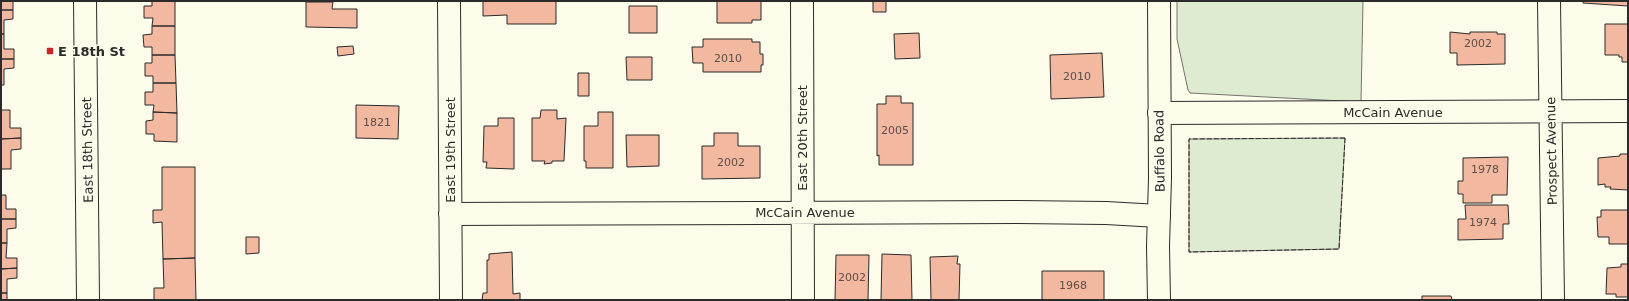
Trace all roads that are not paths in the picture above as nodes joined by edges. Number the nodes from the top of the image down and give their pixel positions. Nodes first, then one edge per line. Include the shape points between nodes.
1 (85, 1) edge
2 (449, 1) edge
3 (802, 1) edge
4 (1159, 1) edge
5 (1549, 1) edge
6 (1550, 111) junction
7 (1628, 111) edge
8 (1159, 113) junction
9 (803, 212) junction
10 (450, 214) junction
11 (1159, 216) junction
12 (88, 300) edge
13 (451, 300) edge
14 (803, 300) edge
15 (1159, 300) edge
16 (1553, 300) edge

1 - 12 street, East 18th Street
2 - 10 street, East 19th Street
3 - 9 street, East 20th Street
4 - 8 street, Buffalo Road
5 - 6 street, Prospect Avenue
6 - 7 street, McCain Avenue
6 - 8 street, McCain Avenue
6 - 16 street, Prospect Avenue
8 - 11 street, Buffalo Road
9 - 10 street, McCain Avenue
9 - 11 street, McCain Avenue via 1025,212
9 - 14 street, East 20th Street
10 - 13 street, East 19th Street
11 - 15 street, Buffalo Road

